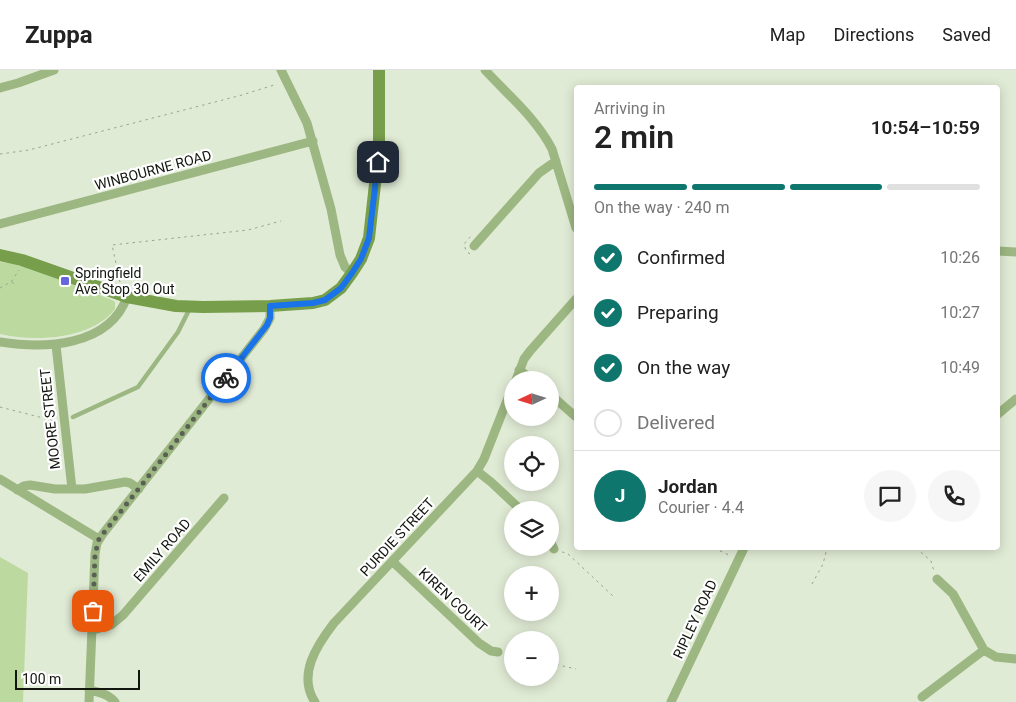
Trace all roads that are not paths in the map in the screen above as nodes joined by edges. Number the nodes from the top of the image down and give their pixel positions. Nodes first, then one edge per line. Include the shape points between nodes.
1 (54, 70) edge
2 (280, 70) edge
3 (379, 70) edge
4 (485, 70) edge
5 (0, 88) edge
6 (313, 141) junction
7 (556, 161) junction
8 (574, 221) edge
9 (0, 224) edge
10 (474, 246) dead end
11 (1000, 251) edge
12 (1016, 252) edge
13 (0, 255) edge
14 (352, 273) junction
15 (124, 296) junction
16 (574, 301) edge
17 (270, 306) junction
18 (190, 307) junction
19 (0, 342) edge
20 (56, 345) junction
21 (519, 370) edge
22 (1016, 399) edge
23 (559, 402) edge
24 (504, 408) edge
25 (1000, 412) edge
26 (574, 415) edge
27 (74, 418) dead end
28 (478, 471) junction
29 (0, 479) edge
30 (72, 489) junction
31 (139, 489) junction
32 (17, 490) junction
33 (224, 498) dead end
34 (511, 501) edge
35 (99, 539) junction
36 (743, 550) edge
37 (393, 562) junction
38 (937, 579) road end
39 (93, 630) junction
40 (984, 650) junction
41 (498, 652) dead end
42 (1016, 659) edge
43 (90, 690) junction
44 (922, 697) dead end
45 (89, 702) edge
46 (115, 702) edge
47 (315, 702) edge
48 (671, 702) edge

1 - 5 street
2 - 6 street
3 - 14 street via 379,148 372,218 365,249
4 - 7 street via 539,128
6 - 9 street, WINBOURNE ROAD
6 - 14 street via 340,255
7 - 8 street
7 - 10 street via 539,174
11 - 12 street
13 - 15 street
14 - 17 street via 341,288 325,300
15 - 18 street
15 - 20 street via 118,315 101,328 77,340
16 - 21 street via 530,351
17 - 18 street
17 - 31 street via 270,318 264,329
18 - 27 lane via 178,332 138,386
19 - 20 street
20 - 30 street, MOORE STREET
22 - 25 street
23 - 26 street
24 - 28 street, PURDIE STREET
28 - 34 street
28 - 37 street, PURDIE STREET
29 - 32 street
30 - 31 street via 128,482
30 - 32 street via 30,485
31 - 35 street
32 - 35 street
33 - 39 street, EMILY ROAD via 123,615 111,625
35 - 39 street via 95,554
36 - 48 street, RIPLEY ROAD
37 - 41 street, KIREN COURT via 479,643
37 - 47 street, PURDIE STREET via 320,642 311,662 308,680
38 - 40 street via 953,594
39 - 43 street
40 - 42 street via 996,657
40 - 44 street
43 - 45 street
43 - 46 street via 101,692

